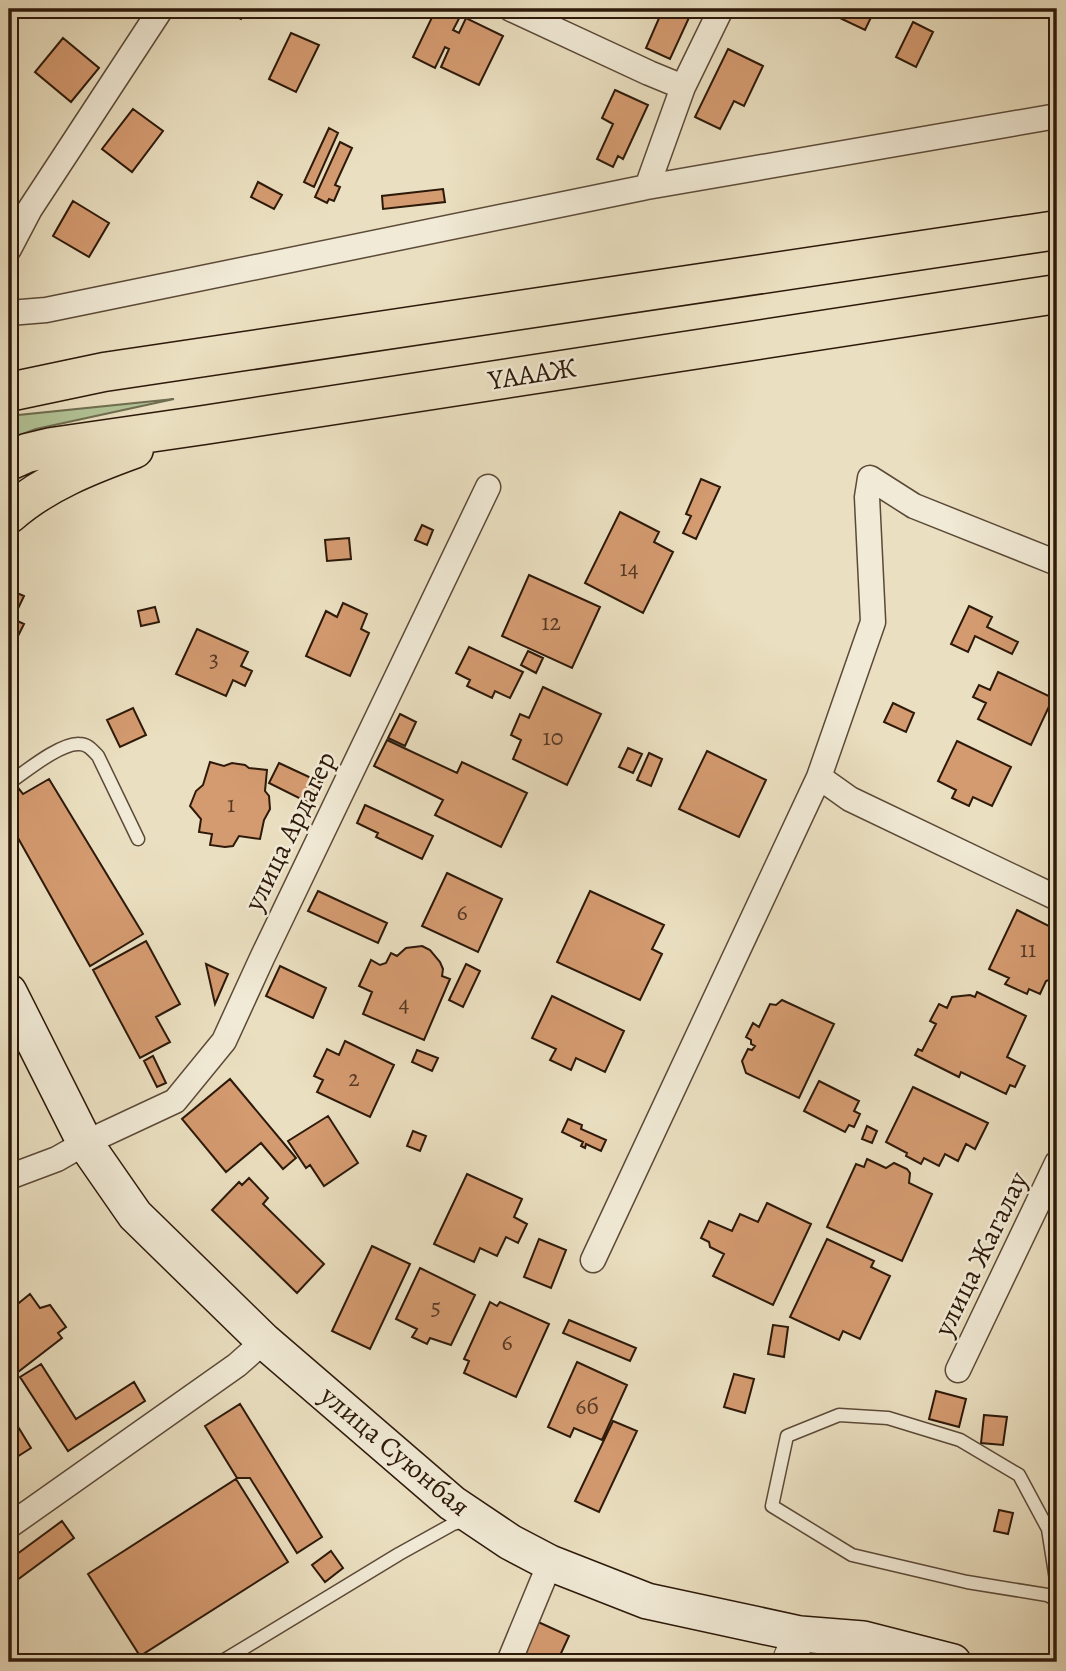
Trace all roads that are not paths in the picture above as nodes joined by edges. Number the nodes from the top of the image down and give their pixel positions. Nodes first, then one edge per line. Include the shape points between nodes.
1 (160, 9) edge
2 (511, 9) edge
3 (721, 9) edge
4 (683, 87) junction
5 (1057, 116) edge
6 (647, 187) junction
7 (1057, 230) edge
8 (9, 250) edge
9 (1057, 294) edge
10 (9, 313) edge
11 (9, 364) edge
12 (104, 372) junction
13 (9, 392) edge
14 (204, 425) junction
15 (9, 461) edge
16 (488, 487) dead end
17 (9, 514) edge
18 (1057, 563) edge
19 (819, 777) junction
20 (9, 783) edge
21 (138, 839) dead end
22 (1057, 898) edge
23 (9, 992) edge
24 (85, 1143) junction
25 (1057, 1163) edge
26 (9, 1177) edge
27 (593, 1261) dead end
28 (264, 1341) junction
29 (958, 1370) dead end
30 (474, 1518) junction
31 (9, 1526) edge
32 (550, 1563) junction
33 (1057, 1586) edge
34 (1057, 1600) edge
35 (794, 1648) edge
36 (221, 1662) edge
37 (509, 1662) edge
38 (953, 1662) edge

1 - 8 street via 30,209
2 - 4 street
3 - 4 street
4 - 6 street
5 - 6 street
6 - 10 street via 46,310
7 - 12 highway
9 - 14 highway, ҮАААЖ
11 - 12 highway
12 - 13 highway
14 - 15 highway, ҮАААЖ via 52,447
14 - 17 highway via 72,474 27,498
16 - 24 street, улица Ардагер via 224,1041 175,1101
18 - 19 street via 914,506 870,478 873,622
19 - 22 street via 850,799
19 - 27 street
20 - 21 lane via 67,746 89,746
23 - 24 main road, улица Суюнбая
24 - 26 street, улица Ардагер
24 - 28 main road, улица Суюнбая via 135,1215
25 - 29 street, улица Жагалау
28 - 30 main road, улица Суюнбая
28 - 31 street via 237,1365
30 - 32 main road, улица Суюнбая
30 - 36 lane via 410,1548
32 - 35 main road, улица Суюнбая via 647,1601
32 - 37 street
33 - 34 lane via 1048,1529 1019,1475 960,1440 888,1418 839,1415 787,1436 772,1506 852,1555
35 - 38 main road, улица Суюнбая via 863,1639

